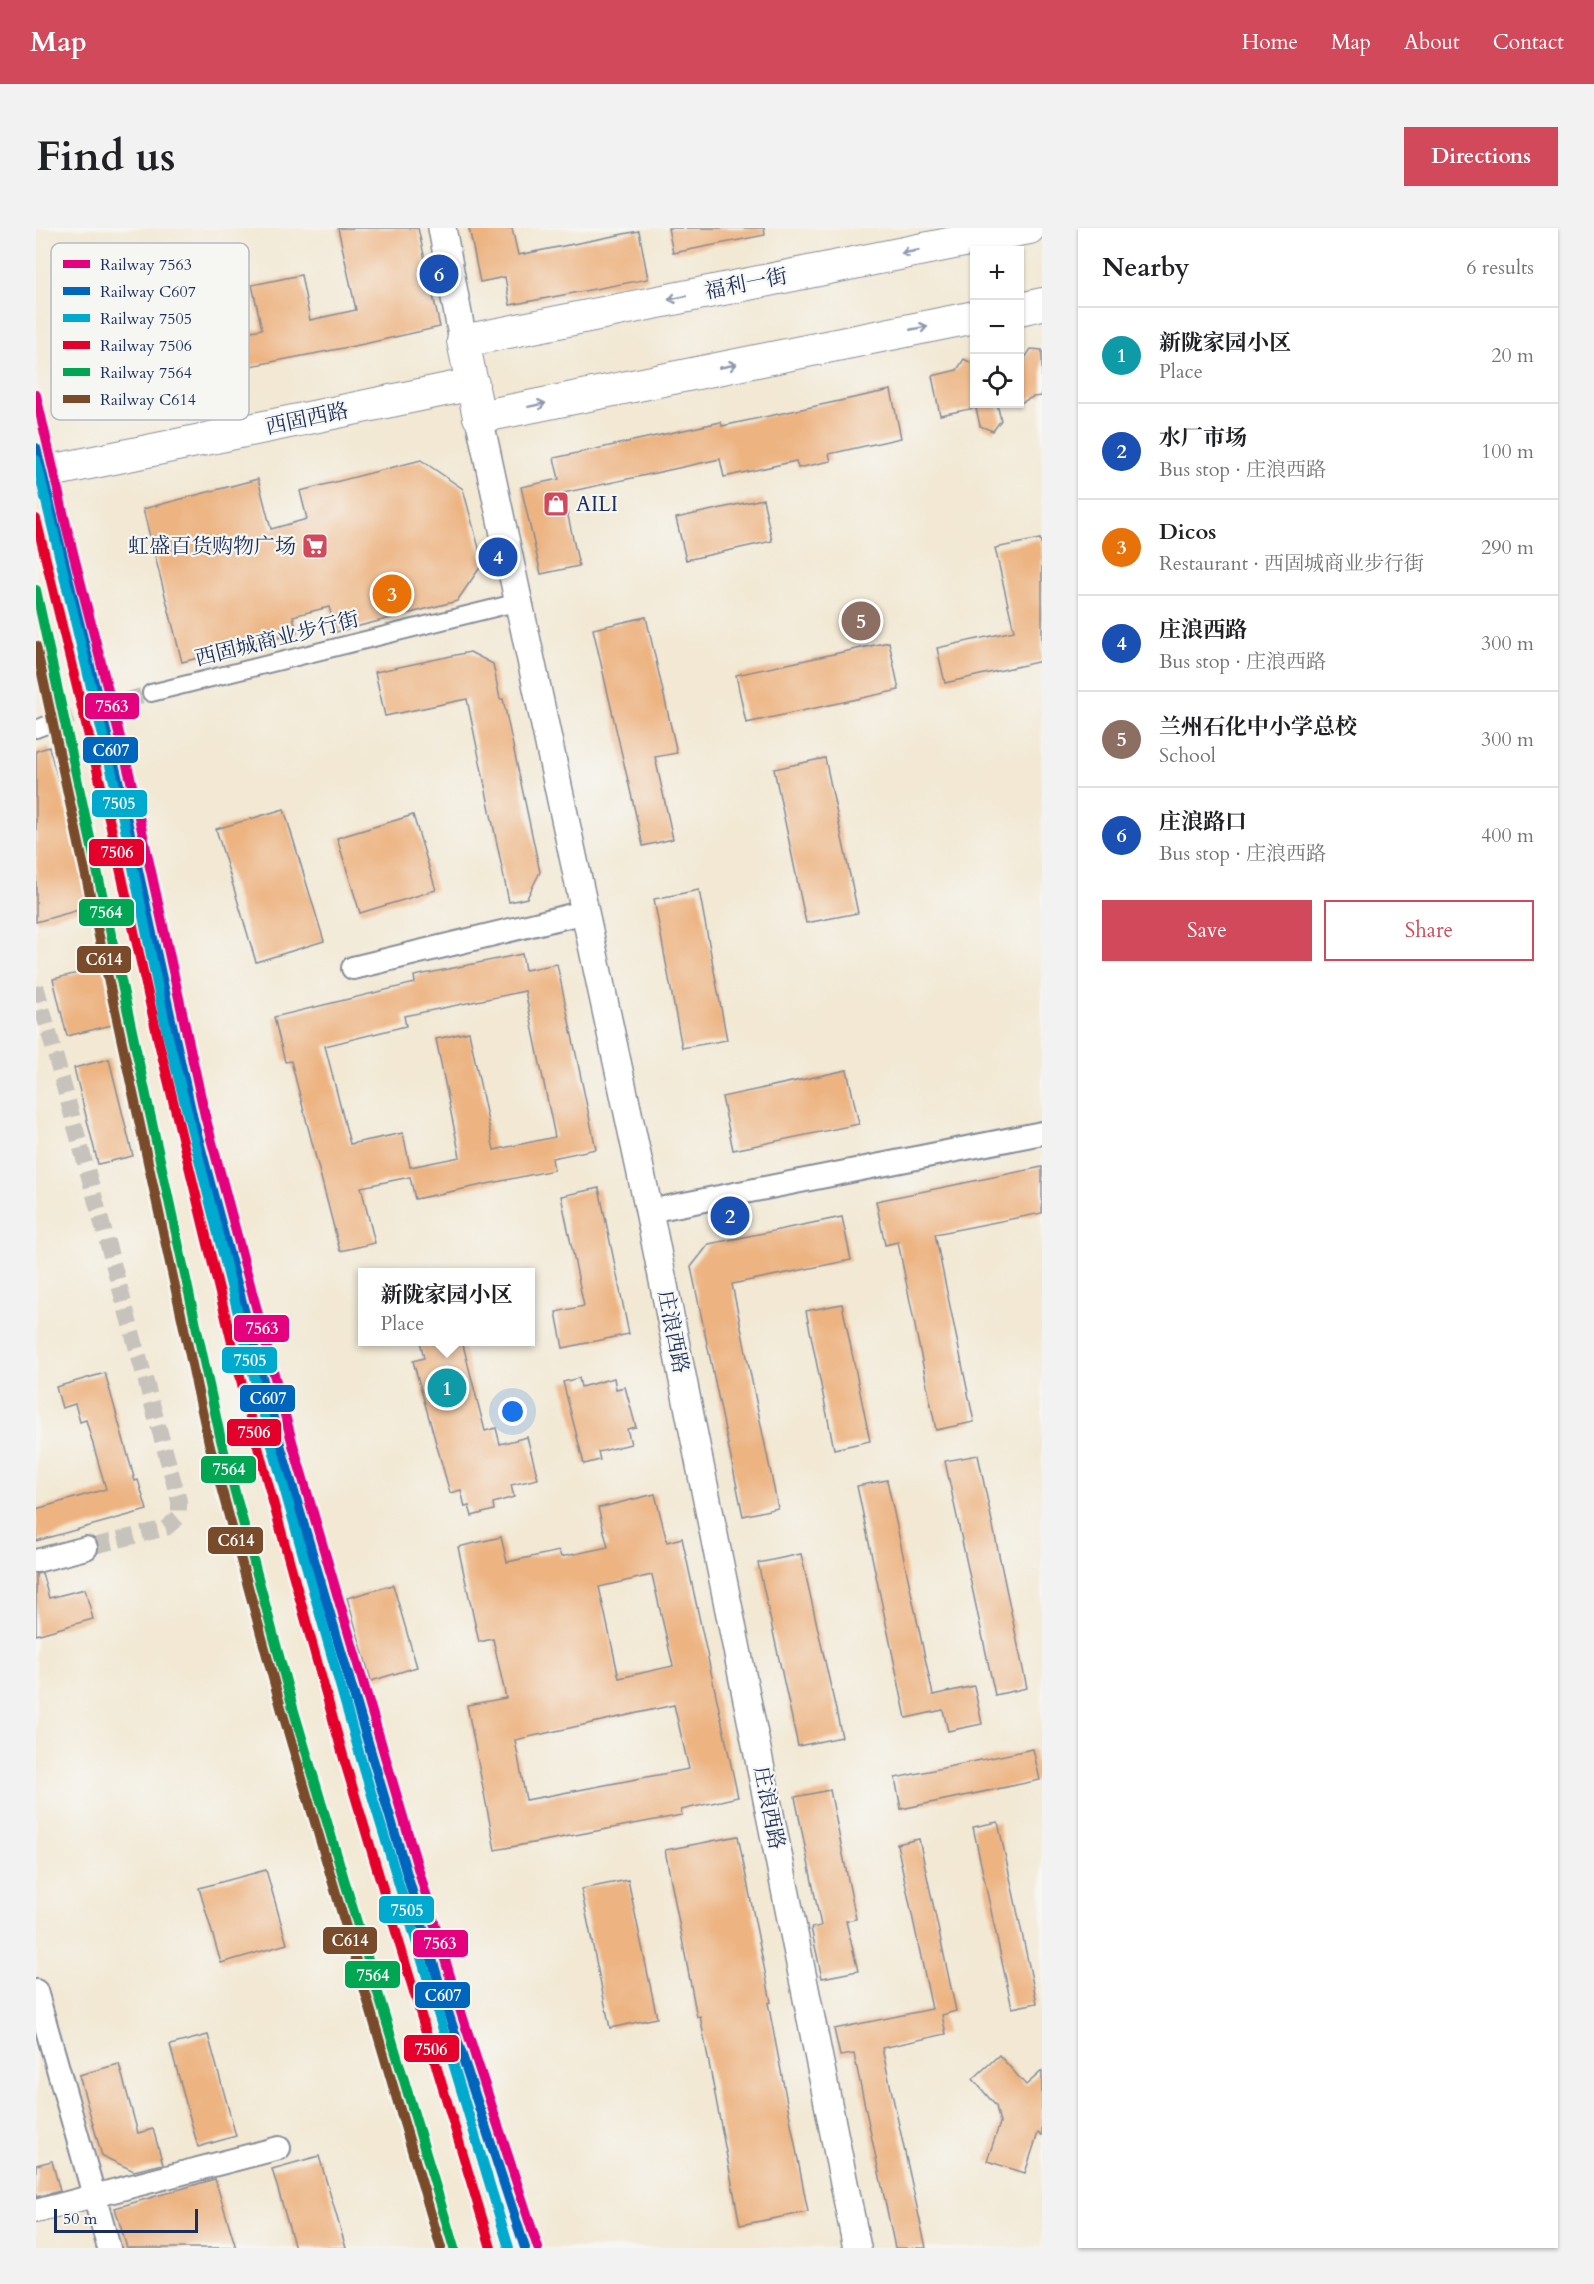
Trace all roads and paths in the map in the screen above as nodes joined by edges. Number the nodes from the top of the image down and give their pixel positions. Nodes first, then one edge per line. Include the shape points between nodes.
1 (442, 228) edge
2 (1029, 228) edge
3 (1042, 304) edge
4 (1024, 308) edge
5 (970, 318) edge
6 (464, 341) junction
7 (473, 384) junction
8 (479, 417) junction
9 (36, 474) edge
10 (519, 602) junction
11 (151, 693) tunnel mouth
12 (57, 721) tunnel mouth
13 (36, 729) edge
14 (585, 912) junction
15 (354, 968) dead end
16 (1042, 1134) edge
17 (649, 1211) junction
18 (86, 1548) tunnel mouth
19 (36, 1561) edge
20 (36, 1991) edge
21 (279, 2148) dead end
22 (94, 2195) junction
23 (36, 2211) edge
24 (109, 2248) edge
25 (857, 2248) edge

1 - 6 street
2 -> 6 main road, 福利一街
3 - 4 main road
8 -> 5 main road
6 - 7 main road
7 - 8 main road
7 - 9 main road, 西固西路
8 - 10 street, 庄浪西路
10 - 11 street, 西固城商业步行街
10 - 14 street, 庄浪西路
12 - 13 street
14 - 15 street
14 - 17 street, 庄浪西路
16 - 17 street
17 - 25 street, 庄浪西路
18 - 19 street
20 - 22 street
21 - 22 street
22 - 23 street
22 - 24 street

